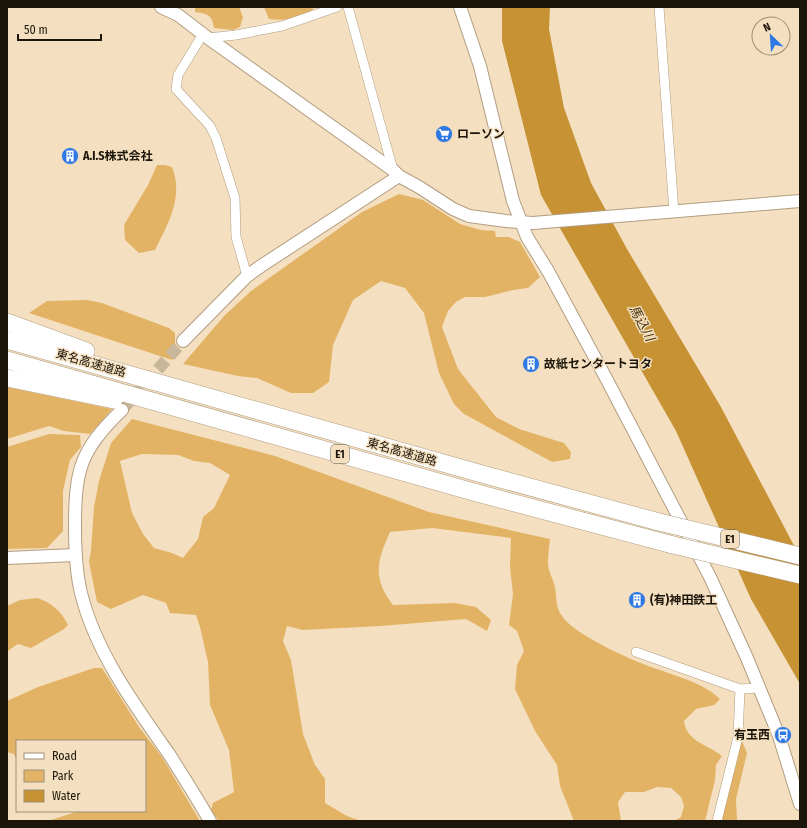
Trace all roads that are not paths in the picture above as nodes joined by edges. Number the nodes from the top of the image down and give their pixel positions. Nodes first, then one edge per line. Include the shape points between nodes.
1 (161, 7) edge
2 (337, 7) edge
3 (348, 7) edge
4 (460, 7) edge
5 (659, 7) edge
6 (206, 36) junction
7 (396, 173) junction
8 (800, 201) edge
9 (674, 212) junction
10 (521, 222) junction
11 (247, 276) junction
12 (7, 322) edge
13 (7, 340) edge
14 (183, 342) tunnel mouth
15 (7, 360) edge
16 (7, 378) edge
17 (218, 398) junction
18 (122, 410) tunnel mouth
19 (243, 426) junction
20 (76, 556) junction
21 (800, 556) edge
22 (7, 558) edge
23 (800, 576) edge
24 (636, 652) dead end
25 (759, 688) junction
26 (740, 689) junction
27 (800, 804) edge
28 (210, 821) edge
29 (717, 821) edge

1 - 6 street via 178,15
2 - 6 street via 282,26 236,35
3 - 7 street
4 - 10 street via 480,66 513,201
5 - 9 street
6 - 7 street
6 - 11 street via 178,75 176,89 210,126 216,138 235,198 236,237
7 - 10 street via 453,210 470,216
7 - 11 street
8 - 9 street
9 - 10 street
10 - 25 street via 710,577 748,658
11 - 14 street
12 - 17 highway
13 - 17 highway, 東名高速道路 / E1
15 - 19 highway, 東名高速道路 / E1
16 - 19 highway
17 - 21 highway, 東名高速道路 / E1, bridge via 482,474 659,522
18 - 20 street via 92,442 80,467 75,504
19 - 23 highway, 東名高速道路 / E1, bridge via 477,493
20 - 22 street
20 - 28 street via 85,608 105,656 139,714 169,754
24 - 26 street
25 - 26 street
25 - 27 street via 779,736
26 - 29 street via 738,737

